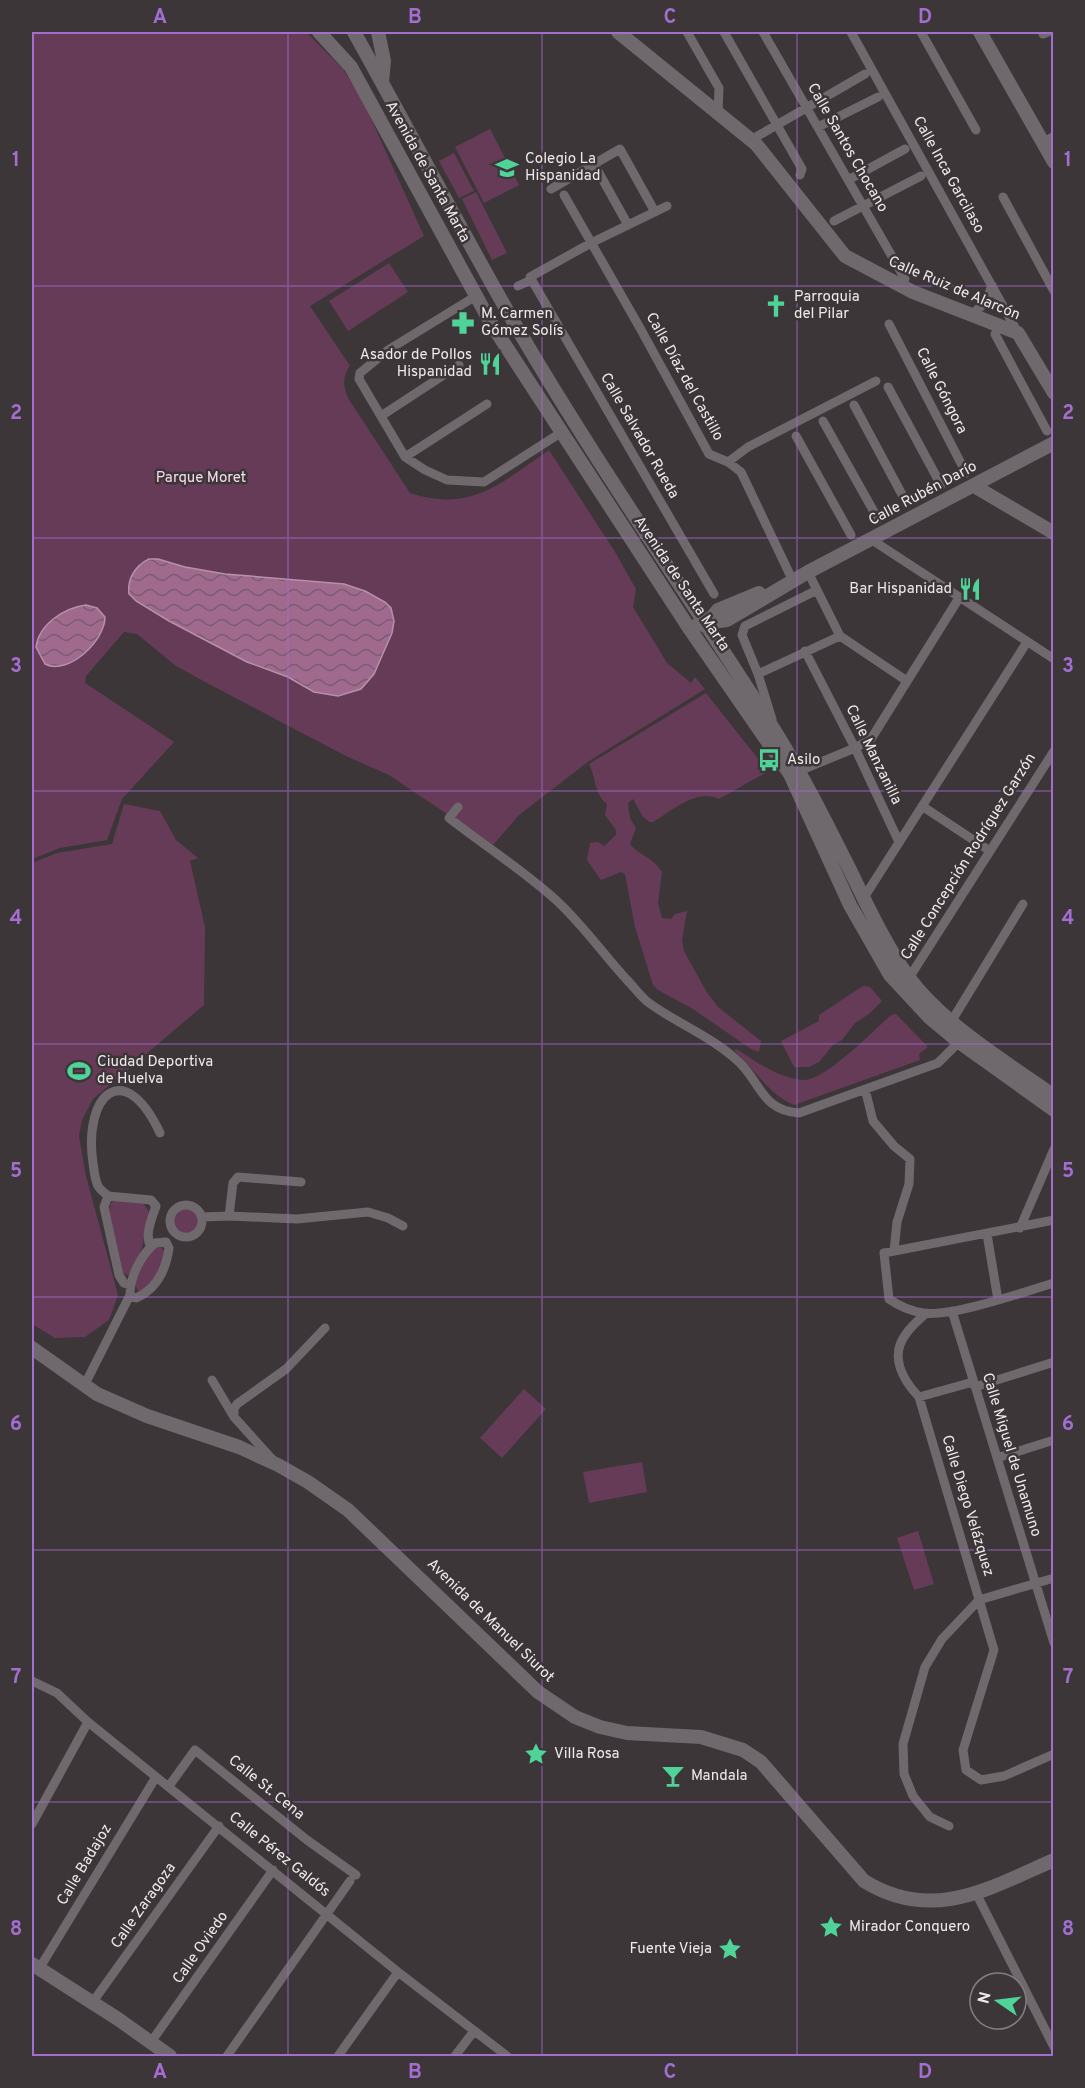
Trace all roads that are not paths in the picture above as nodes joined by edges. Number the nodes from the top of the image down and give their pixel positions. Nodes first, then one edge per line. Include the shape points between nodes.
1 (349, 32) edge
2 (354, 32) edge
3 (378, 32) edge
4 (618, 32) edge
5 (687, 32) edge
6 (724, 32) edge
7 (763, 32) edge
8 (851, 32) edge
9 (921, 32) edge
10 (980, 32) edge
11 (322, 34) edge
12 (865, 74) dead end
13 (382, 82) junction
14 (878, 97) dead end
15 (807, 108) junction
16 (718, 113) junction
17 (777, 125) junction
18 (818, 128) junction
19 (976, 130) dead end
20 (756, 137) dead end
21 (1048, 139) edge
22 (906, 149) dead end
23 (1053, 162) edge
24 (594, 164) junction
25 (800, 175) dead end
26 (921, 176) dead end
27 (848, 180) junction
28 (551, 189) dead end
29 (564, 195) dead end
30 (1003, 197) dead end
31 (668, 206) dead end
32 (863, 206) junction
33 (654, 212) junction
34 (834, 220) dead end
35 (628, 225) junction
36 (591, 243) junction
37 (531, 279) junction
38 (905, 279) dead end
39 (992, 285) junction
40 (518, 286) dead end
41 (1053, 291) edge
42 (476, 296) junction
43 (970, 315) junction
44 (889, 324) dead end
45 (1018, 333) junction
46 (995, 334) dead end
47 (459, 364) dead end
48 (876, 381) dead end
49 (888, 387) dead end
50 (1053, 393) edge
51 (487, 404) dead end
52 (854, 405) dead end
53 (381, 416) junction
54 (824, 422) dead end
55 (562, 432) junction
56 (796, 436) dead end
57 (1050, 437) edge
58 (405, 457) junction
59 (728, 462) junction
60 (966, 473) dead end
61 (940, 485) dead end
62 (974, 486) junction
63 (906, 502) dead end
64 (878, 519) dead end
65 (1053, 533) edge
66 (851, 535) dead end
67 (872, 540) junction
68 (808, 572) junction
69 (792, 579) junction
70 (817, 590) junction
71 (714, 594) dead end
72 (959, 598) junction
73 (692, 600) junction
74 (721, 616) junction
75 (706, 624) junction
76 (687, 626) junction
77 (840, 636) junction
78 (699, 640) junction
79 (1027, 642) junction
80 (721, 647) junction
81 (805, 651) junction
82 (1053, 659) edge
83 (758, 674) junction
84 (907, 681) junction
85 (776, 733) junction
86 (855, 748) junction
87 (1053, 751) edge
88 (795, 773) junction
89 (922, 806) junction
90 (458, 807) dead end
91 (899, 843) junction
92 (990, 851) junction
93 (863, 899) junction
94 (1023, 904) dead end
95 (850, 905) junction
96 (905, 983) junction
97 (951, 1022) junction
98 (959, 1042) junction
99 (865, 1089) junction
100 (1053, 1096) edge
101 (1053, 1110) edge
102 (160, 1133) dead end
103 (1053, 1149) edge
104 (301, 1182) dead end
105 (108, 1196) junction
106 (229, 1216) junction
107 (202, 1217) junction
108 (1053, 1220) edge
109 (403, 1226) dead end
110 (1020, 1228) junction
111 (174, 1231) junction
112 (987, 1234) junction
113 (166, 1242) junction
114 (151, 1247) junction
115 (889, 1252) junction
116 (1053, 1283) edge
117 (130, 1290) junction
118 (998, 1300) junction
119 (952, 1311) junction
120 (926, 1313) junction
121 (325, 1328) dead end
122 (32, 1348) edge
123 (1053, 1362) edge
124 (212, 1380) dead end
125 (974, 1384) junction
126 (84, 1386) junction
127 (919, 1397) junction
128 (234, 1417) junction
129 (1053, 1440) edge
130 (997, 1458) junction
131 (278, 1465) junction
132 (1053, 1578) edge
133 (1035, 1583) junction
134 (979, 1600) junction
135 (1053, 1643) edge
136 (32, 1681) edge
137 (88, 1722) junction
138 (1053, 1754) edge
139 (156, 1777) junction
140 (168, 1786) junction
141 (32, 1824) edge
142 (219, 1826) junction
143 (949, 1826) dead end
144 (1053, 1860) edge
145 (273, 1870) junction
146 (976, 1893) junction
147 (327, 1913) junction
148 (35, 1967) edge
149 (398, 1972) junction
150 (92, 2003) junction
151 (474, 2031) junction
152 (151, 2042) junction
153 (1053, 2047) edge
154 (167, 2056) edge
155 (227, 2056) edge
156 (338, 2056) edge
157 (455, 2056) edge
158 (507, 2056) edge

1 - 11 main road, Avenida de Santa Marta
2 - 13 main road, Avenida de Santa Marta
3 - 13 main road via 384,61
4 - 16 main road, Calle Ruiz de Alarcón
5 - 16 street via 719,88
6 - 17 street
7 - 15 street, Calle Santos Chocano
8 - 39 street, Calle Inca Garcilaso
9 - 19 street
10 - 21 main road
11 - 42 main road, Avenida de Santa Marta via 351,67
12 - 15 street
13 - 73 main road, Avenida de Santa Marta via 520,333 655,549
14 - 18 street
15 - 17 street
15 - 18 street, Calle Santos Chocano
16 - 43 main road, Calle Ruiz de Alarcón via 756,144 845,256 893,284
17 - 20 street
17 - 25 street via 802,169
18 - 27 street, Calle Santos Chocano
21 - 23 main road
22 - 27 street
24 - 28 street
24 - 33 street via 620,149
24 - 35 street
26 - 32 street
27 - 32 street, Calle Santos Chocano
29 - 36 street, Calle Díaz del Castillo
30 - 41 street
31 - 33 street
32 - 34 street
32 - 38 street, Calle Santos Chocano
33 - 35 street
35 - 36 street
36 - 37 street
36 - 59 street, Calle Díaz del Castillo via 709,454
37 - 40 street
37 - 71 street, Calle Salvador Rueda
39 - 43 street via 986,302
39 - 45 street, Calle Inca Garcilaso
42 - 53 street via 376,355 360,373 359,379
42 - 55 main road, Avenida de Santa Marta
43 - 45 main road, Calle Ruiz de Alarcón
44 - 60 street, Calle Góngora
45 - 50 main road, Calle Ruiz de Alarcón
46 - 57 street
47 - 53 street
48 - 59 street via 748,447
49 - 61 street
51 - 58 street
52 - 63 street
53 - 58 street
54 - 64 street
55 - 58 street via 484,482 447,480
55 - 76 main road, Avenida de Santa Marta
56 - 66 street
57 - 62 main road, Calle Rubén Darío
59 - 69 street, Calle Díaz del Castillo via 741,472
62 - 65 main road
62 - 67 main road, Calle Rubén Darío
67 - 68 main road, Calle Rubén Darío
67 - 72 street
68 - 69 main road, Calle Rubén Darío
68 - 70 street
68 - 74 main road, Calle Rubén Darío
69 - 74 main road, Calle Rubén Darío
70 - 77 street
70 - 83 street via 745,626 742,635
72 - 79 street
72 - 84 street
73 - 74 main road
73 - 75 main road, Avenida de Santa Marta
74 - 75 main road, Calle Rubén Darío
74 - 80 main road
75 - 76 main road, Calle Rubén Darío
75 - 78 main road
75 - 80 main road, Avenida de Santa Marta
76 - 78 main road, Avenida de Santa Marta
77 - 81 street
77 - 84 street
78 - 88 main road, Avenida de Santa Marta
79 - 82 street
79 - 89 street
80 - 85 main road, Avenida de Santa Marta
81 - 83 street
81 - 86 street, Calle Manzanilla
83 - 85 street
84 - 86 street via 871,739
85 - 88 main road, Avenida de Santa Marta
86 - 88 street
86 - 91 street, Calle Manzanilla
87 - 92 street, Calle Concepción Rodríguez Garzón
88 - 93 main road, Avenida de Santa Marta
88 - 95 main road, Avenida de Santa Marta
89 - 91 street
89 - 92 street
90 - 99 street via 449,818 556,900 648,1002 740,1063 763,1096 775,1105 789,1113 800,1113
91 - 93 street
92 - 96 street, Calle Concepción Rodríguez Garzón
93 - 95 main road
93 - 96 main road, Avenida de Santa Marta
94 - 97 street
95 - 96 main road, Avenida de Santa Marta via 864,932
96 - 97 main road, Avenida de Santa Marta
96 - 98 main road, Avenida de Santa Marta via 929,1017
97 - 100 main road, Avenida de Santa Marta
98 - 99 street via 938,1063
98 - 101 main road, Avenida de Santa Marta
99 - 115 street via 873,1120 910,1159 909,1184
102 - 105 street via 143,1104 129,1092 115,1091 101,1100 94,1115 91,1152 98,1186
103 - 110 street
104 - 106 street via 238,1177 233,1183
105 - 114 street via 151,1200 156,1206 149,1230
105 - 117 street via 104,1207 119,1275
106 - 107 street
106 - 109 street via 297,1219 368,1212
107 - 111 street via 201,1228 194,1235 183,1237
107 - 111 street via 196,1208 182,1206 171,1216
108 - 110 street
110 - 112 street
111 - 113 street
112 - 115 street
112 - 118 street
113 - 114 street
113 - 117 street via 168,1256 158,1282 136,1298
114 - 117 street via 136,1269
115 - 120 street via 889,1299
116 - 118 street
117 - 126 street
118 - 119 street
119 - 120 street
119 - 125 street, Calle Miguel de Unamuno
120 - 127 street, Calle Diego Velázquez via 904,1335 899,1351 899,1367
121 - 128 street via 286,1369 237,1404
122 - 126 main road, Avenida de Manuel Siurot
123 - 125 street
124 - 128 street
125 - 127 street
125 - 130 street, Calle Miguel de Unamuno
126 - 131 main road, Avenida de Manuel Siurot via 147,1416 239,1447
127 - 134 street, Calle Diego Velázquez
128 - 131 street
129 - 130 street
130 - 133 street, Calle Miguel de Unamuno
131 - 146 main road, Avenida de Manuel Siurot via 348,1510 503,1661 575,1717 627,1733 701,1737 743,1750 761,1762 864,1881 880,1891 921,1901
132 - 133 street
133 - 134 street
133 - 135 street, Calle Miguel de Unamuno
134 - 138 street via 994,1650 963,1750 966,1770 981,1780 1004,1776
134 - 143 street, Calle Diego Velázquez via 942,1639 925,1667 903,1744 904,1774 914,1796 930,1817
136 - 137 street, Calle Pérez Galdós via 57,1693
137 - 139 street, Calle Pérez Galdós
137 - 141 street
139 - 140 street, Calle Pérez Galdós
139 - 148 street, Calle Badajoz
140 - 142 street, Calle Pérez Galdós
140 - 147 street, Calle St. Cena via 195,1750 353,1878
142 - 145 street, Calle Pérez Galdós
142 - 150 street, Calle Zaragoza
144 - 146 main road, Avenida de Manuel Siurot
145 - 147 street, Calle Pérez Galdós
145 - 152 street, Calle Oviedo
146 - 153 street
147 - 149 street, Calle Pérez Galdós
147 - 155 street
148 - 150 main road
149 - 151 street, Calle Pérez Galdós
149 - 156 street
150 - 152 main road
151 - 157 street
151 - 158 street, Calle Pérez Galdós
152 - 154 main road

